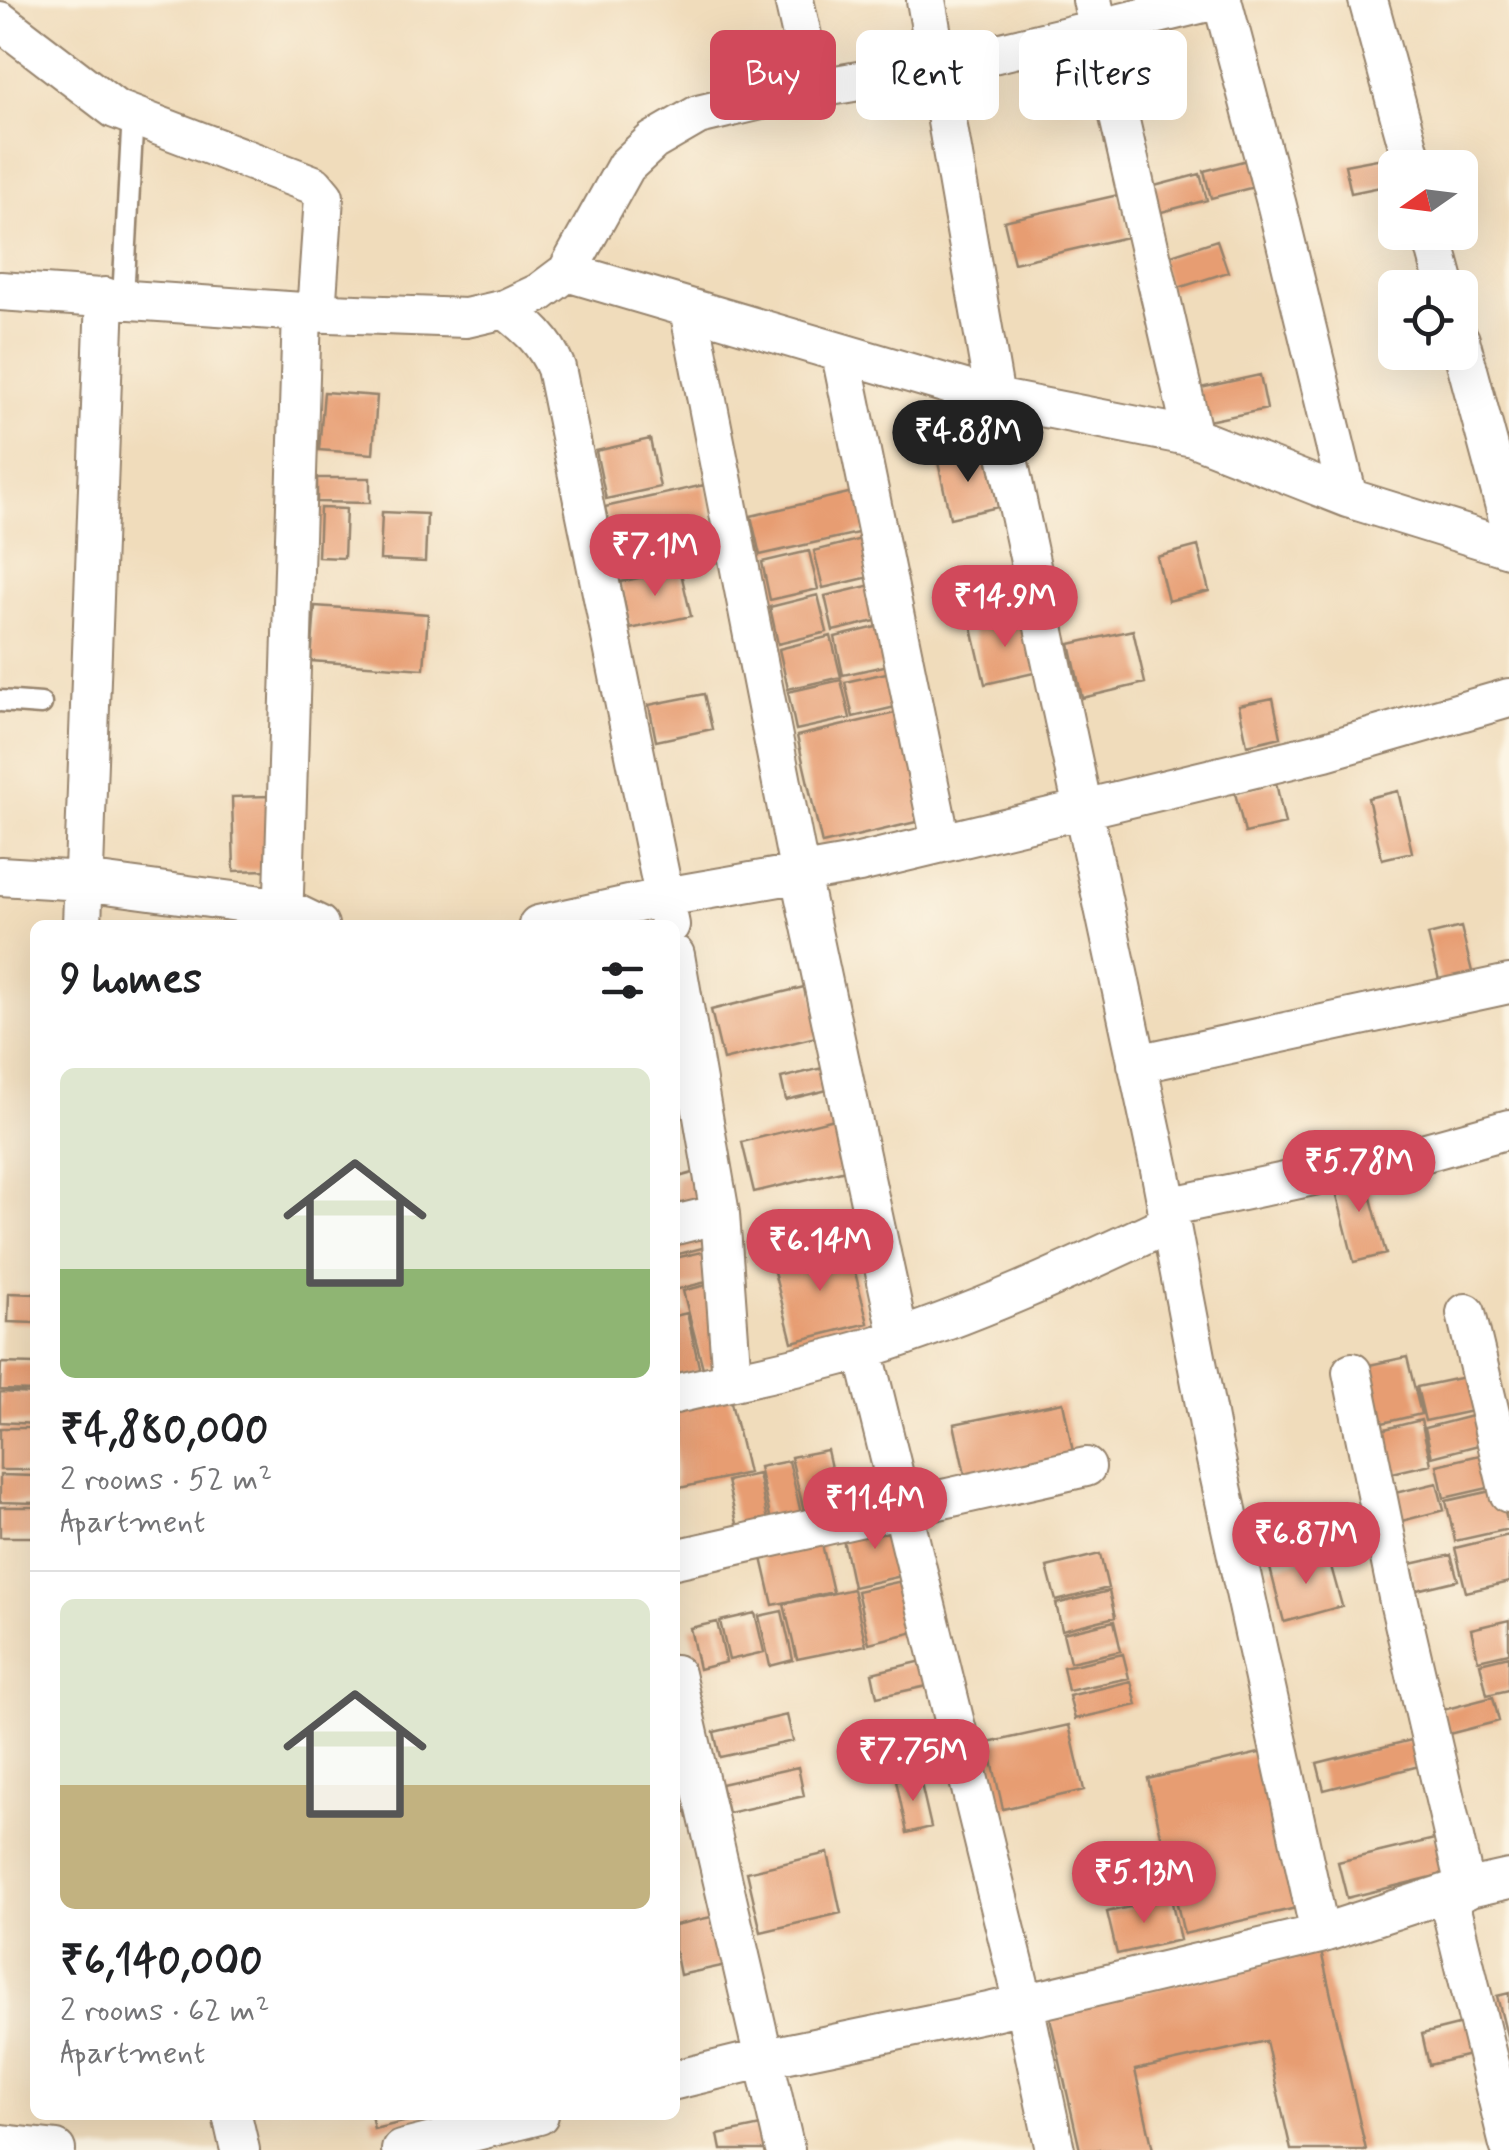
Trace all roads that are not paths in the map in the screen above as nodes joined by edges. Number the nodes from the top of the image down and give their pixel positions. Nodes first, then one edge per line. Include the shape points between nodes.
1 (794, 0) edge
2 (926, 0) edge
3 (1219, 0) edge
4 (1368, 0) edge
5 (1096, 14) edge
6 (0, 21) edge
7 (801, 30) edge
8 (932, 30) edge
9 (999, 47) edge
10 (710, 112) edge
11 (133, 114) junction
12 (948, 120) edge
13 (1409, 150) edge
14 (566, 272) junction
15 (0, 291) edge
16 (114, 298) junction
17 (505, 309) junction
18 (689, 309) junction
19 (308, 312) junction
20 (841, 354) junction
21 (1468, 370) edge
22 (995, 398) junction
23 (1193, 437) junction
24 (1348, 498) junction
25 (1509, 522) edge
26 (1509, 548) edge
27 (1509, 698) edge
28 (0, 701) edge
29 (41, 704) dead end
30 (1081, 809) junction
31 (941, 842) junction
32 (800, 875) junction
33 (0, 876) edge
34 (84, 881) junction
35 (667, 911) edge
36 (283, 916) edge
37 (82, 920) edge
38 (584, 920) edge
39 (1509, 984) edge
40 (680, 985) edge
41 (1137, 1064) junction
42 (1509, 1129) edge
43 (720, 1214) junction
44 (1169, 1215) junction
45 (680, 1224) edge
46 (1466, 1313) dead end
47 (881, 1343) junction
48 (1352, 1372) dead end
49 (732, 1380) junction
50 (680, 1393) edge
51 (1086, 1467) dead end
52 (1509, 1493) edge
53 (902, 1508) junction
54 (680, 1558) edge
55 (680, 1696) edge
56 (1509, 1879) edge
57 (1456, 1891) junction
58 (1320, 1934) junction
59 (1024, 2004) junction
60 (764, 2058) junction
61 (680, 2079) edge
62 (233, 2120) edge
63 (526, 2120) edge
64 (499, 2130) edge
65 (0, 2144) edge
66 (1509, 2145) edge
67 (56, 2150) edge
68 (240, 2150) edge
69 (401, 2150) edge
70 (785, 2150) edge
71 (1055, 2150) edge

1 - 7 street
2 - 8 street
3 - 5 street
3 - 24 street via 1278,206
4 - 13 street
5 - 9 street
5 - 23 street
6 - 11 street via 96,96
10 - 14 street via 653,140 626,166
11 - 16 lane
11 - 19 street via 314,185 324,197
12 - 22 street
14 - 17 street via 540,294
14 - 18 street
15 - 16 street
16 - 19 street
16 - 34 street
17 - 19 street via 466,318
17 - 35 street via 534,332 556,368
18 - 20 street
18 - 32 street
19 - 36 street
20 - 22 street
20 - 31 street
21 - 25 street
22 - 23 street
22 - 30 street
23 - 24 street
24 - 26 street
27 - 30 street via 1325,751
28 - 29 lane
30 - 31 street
30 - 41 street
31 - 32 street
32 - 35 street
32 - 47 street
33 - 34 street
34 - 36 street
34 - 37 street
35 - 38 street
39 - 41 street
40 - 43 street
41 - 44 street
42 - 44 street
43 - 45 street
43 - 49 street
44 - 47 street via 1036,1286
44 - 58 street
46 - 52 street
47 - 49 street
47 - 53 street
48 - 57 street
49 - 50 street
51 - 53 street
53 - 54 street
53 - 59 street
55 - 60 street
56 - 57 street
57 - 58 street
57 - 66 street
58 - 59 street
59 - 60 street
59 - 71 street
60 - 61 street
60 - 70 street
62 - 68 street
63 - 64 street
64 - 69 street
65 - 67 street

